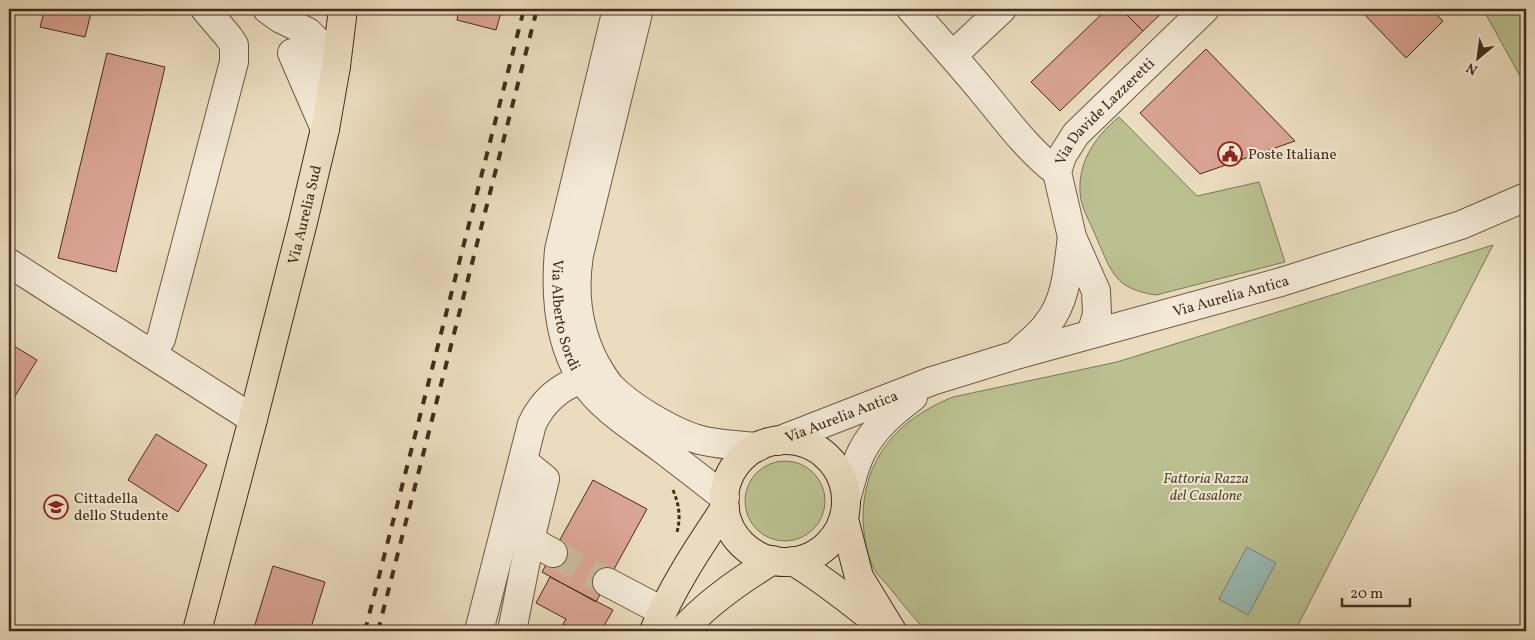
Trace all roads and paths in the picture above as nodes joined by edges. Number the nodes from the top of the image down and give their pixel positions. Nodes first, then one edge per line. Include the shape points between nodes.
1 (205, 9) edge
2 (267, 9) edge
3 (617, 9) edge
4 (639, 9) edge
5 (911, 9) edge
6 (1002, 9) edge
7 (1205, 9) edge
8 (343, 12) edge
9 (308, 32) junction
10 (953, 55) junction
11 (296, 60) junction
12 (336, 66) junction
13 (325, 128) junction
14 (1057, 172) junction
15 (1526, 198) edge
16 (1072, 237) junction
17 (9, 263) edge
18 (1064, 286) junction
19 (1096, 291) junction
20 (1138, 322) junction
21 (1092, 334) junction
22 (152, 354) junction
23 (1016, 355) junction
24 (582, 379) junction
25 (932, 381) junction
26 (253, 419) junction
27 (768, 444) junction
28 (523, 461) junction
29 (673, 489) dead end
30 (725, 503) junction
31 (845, 509) junction
32 (676, 536) dead end
33 (783, 561) junction
34 (211, 575) junction
35 (607, 582) tunnel mouth
36 (658, 621) edge
37 (186, 631) edge
38 (197, 631) edge
39 (479, 631) edge
40 (513, 631) edge
41 (682, 631) edge
42 (891, 631) edge

1 - 22 street via 234,45 234,62 161,339
2 - 9 street
2 - 11 street
3 - 24 street, Via Alberto Sordi via 557,273 560,318 570,355
4 - 27 street, Via Alberto Sordi via 579,255 576,295 582,334 599,371 611,387 659,422 698,440
5 - 10 street
6 - 10 street
7 - 14 street, Via Davide Lazzeretti via 1076,134 1062,156
8 - 9 street via 328,26
8 - 12 main road, Via Aurelia Sud
9 - 12 street via 329,53
10 - 14 street via 1028,147
11 - 12 street via 315,70
11 - 13 street
12 - 13 main road, Via Aurelia Sud
13 - 26 main road, Via Aurelia Sud
14 - 16 street, Via Davide Lazzeretti
15 - 20 street, Via Aurelia Antica via 1461,225 1281,282
16 - 18 street
16 - 19 street
17 - 22 street
18 - 21 street via 1075,310
18 - 23 street via 1057,310 1048,324
19 - 20 street via 1113,307
19 - 21 street via 1097,314
20 - 21 street, Via Aurelia Antica
21 - 23 street, Via Aurelia Antica
22 - 26 street
23 - 25 street, Via Aurelia Antica
24 - 28 street via 568,384 544,404 532,424
24 - 30 street, Via Alberto Sordi via 613,413 684,465
25 - 27 street, Via Aurelia Antica
25 - 31 street, Via Aurelia Antica via 888,417 862,450
26 - 34 main road, Via Aurelia Sud
27 - 30 main road, Via Aurelia Antica via 747,454 734,468 728,479
27 - 31 main road, Via Aurelia Antica via 796,441 821,452 835,465 843,481
28 - 39 street
28 - 40 street via 546,479 541,547
29 - 32 path via 680,516
30 - 33 main road via 730,526 740,542 755,553
30 - 36 main road, Via Aurelia Antica
31 - 33 main road, Via Aurelia Antica via 835,537 828,544 812,556
31 - 42 main road via 859,577
33 - 41 main road, Via Aurelia Antica via 733,586
33 - 42 main road via 814,574
34 - 37 main road
34 - 38 main road
35 - 36 street

